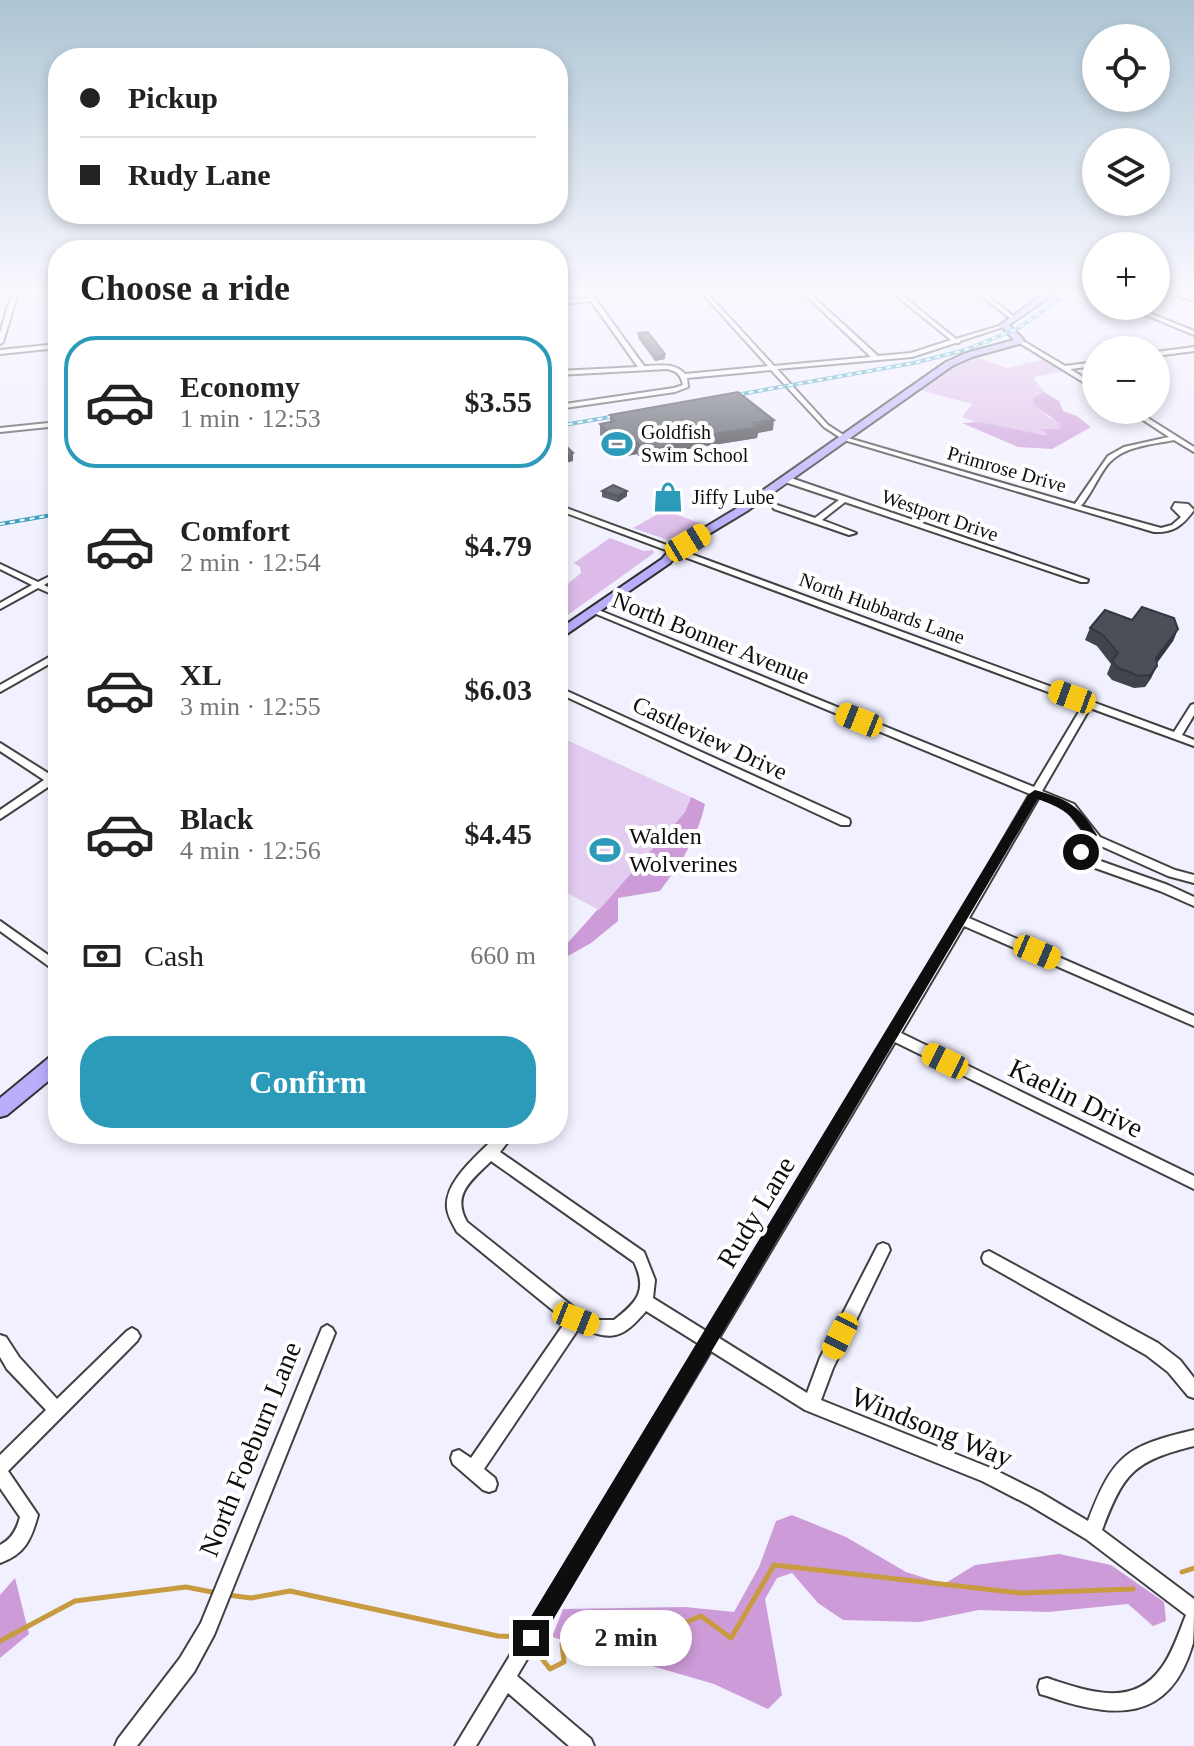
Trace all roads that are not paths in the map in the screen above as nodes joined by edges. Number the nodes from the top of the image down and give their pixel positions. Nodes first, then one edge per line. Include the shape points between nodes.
1 (699, 374) edge
2 (777, 374) edge
3 (935, 374) edge
4 (684, 376) joint
5 (568, 406) edge
6 (1153, 424) edge
7 (48, 425) edge
8 (829, 428) junction
9 (856, 428) junction
10 (0, 430) edge
11 (842, 437) junction
12 (1175, 438) junction
13 (1194, 450) edge
14 (785, 479) junction
15 (844, 499) junction
16 (1077, 506) junction
17 (777, 507) dead end
18 (568, 511) edge
19 (1185, 517) dead end
20 (817, 520) junction
21 (852, 533) dead end
22 (675, 550) junction
23 (0, 566) edge
24 (48, 580) edge
25 (1084, 580) dead end
26 (38, 585) junction
27 (48, 590) edge
28 (0, 606) edge
29 (593, 611) junction
30 (568, 629) edge
31 (48, 661) edge
32 (0, 689) edge
33 (568, 695) edge
34 (1088, 704) junction
35 (1194, 707) edge
36 (1176, 736) junction
37 (1194, 743) edge
38 (0, 746) edge
39 (48, 775) edge
40 (48, 785) edge
41 (1035, 794) junction
42 (0, 815) edge
43 (845, 822) dead end
44 (1091, 835) junction
45 (1194, 879) edge
46 (1194, 902) edge
47 (962, 920) junction
48 (0, 925) edge
49 (48, 961) edge
50 (1194, 1021) edge
51 (894, 1035) junction
52 (48, 1070) edge
53 (0, 1109) edge
54 (498, 1144) edge
55 (490, 1153) junction
56 (1194, 1183) edge
57 (883, 1250) dead end
58 (989, 1258) dead end
59 (644, 1301) junction
60 (576, 1319) junction
61 (327, 1333) dead end
62 (132, 1336) dead end
63 (709, 1341) junction
64 (0, 1343) edge
65 (1194, 1390) edge
66 (811, 1404) junction
67 (56, 1409) junction
68 (1194, 1438) edge
69 (459, 1458) dead end
70 (0, 1467) edge
71 (473, 1470) junction
72 (0, 1473) edge
73 (489, 1484) dead end
74 (1092, 1533) junction
75 (0, 1554) edge
76 (1194, 1610) edge
77 (1194, 1618) edge
78 (506, 1679) junction
79 (1047, 1687) dead end
80 (125, 1746) edge
81 (465, 1746) edge
82 (584, 1746) edge

1 - 4 street
2 - 8 street, Primrose Drive
3 - 9 main road
4 - 5 street via 686,386 675,390
6 - 12 street
7 - 10 street
8 - 9 main road
8 - 11 street, Primrose Drive
9 - 11 main road
11 - 14 main road
11 - 16 street, Primrose Drive
12 - 13 street
12 - 16 street via 1112,455
14 - 15 street, Westport Drive
14 - 22 main road
15 - 20 street
15 - 25 street, Westport Drive
16 - 19 street, Primrose Drive via 1164,531 1173,530
17 - 20 street
18 - 22 street, North Hubbards Lane
20 - 21 street
22 - 29 main road
22 - 34 street, North Hubbards Lane
23 - 26 street
24 - 26 street
26 - 27 street
26 - 28 street
29 - 30 main road
29 - 41 street, North Bonner Avenue
31 - 32 street
33 - 43 street, Castleview Drive
34 - 36 street, North Hubbards Lane
34 - 41 street, Rudy Lane
35 - 36 street
36 - 37 street, North Hubbards Lane
38 - 39 street
40 - 42 street
41 - 44 street, North Bonner Avenue via 1070,806
41 - 47 street, Rudy Lane
44 - 45 street
44 - 46 street via 1081,852 1088,861
47 - 50 street
47 - 51 street, Rudy Lane
48 - 49 street
51 - 56 street, Kaelin Drive
51 - 63 street, Rudy Lane
52 - 53 main road
54 - 55 street
55 - 59 street via 639,1257 649,1283
55 - 60 street via 461,1183 452,1212 462,1227
57 - 66 street
58 - 65 street via 1152,1349
59 - 60 street via 617,1328
59 - 63 street, Windsong Way
60 - 71 street
61 - 80 street, North Foeburn Lane via 217,1609 187,1665
62 - 67 street
63 - 66 street, Windsong Way
63 - 78 street, Rudy Lane
64 - 67 street
66 - 74 street, Windsong Way via 987,1475
67 - 70 street
68 - 74 street via 1151,1449 1127,1462 1110,1484
69 - 71 street
71 - 73 street
72 - 75 street via 29,1515 24,1536
74 - 76 street, Windsong Way
77 - 79 street via 1168,1675 1138,1699 1089,1701
78 - 81 street, Rudy Lane
78 - 82 street

